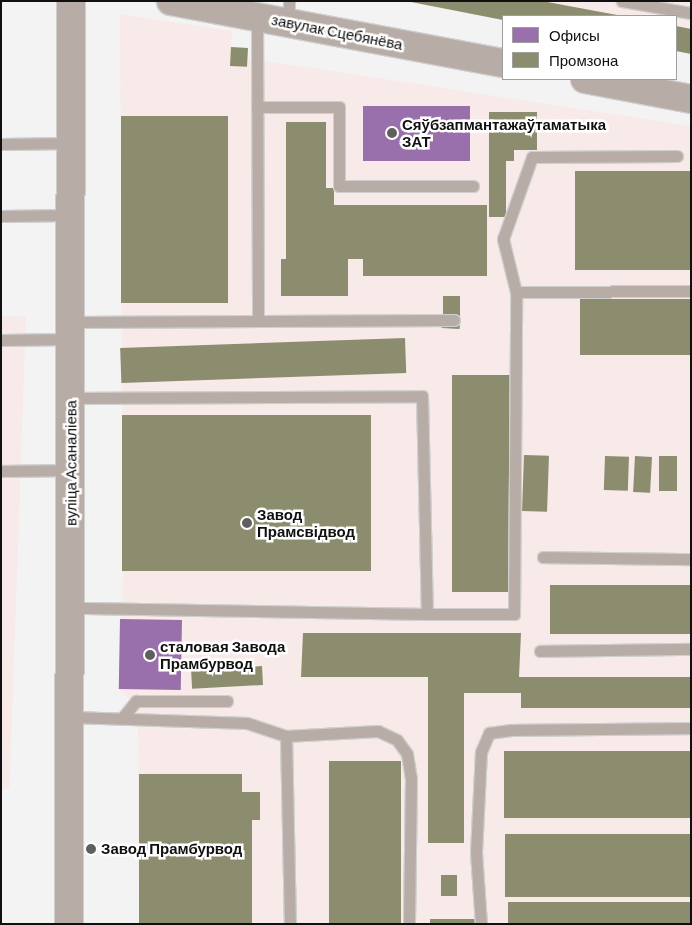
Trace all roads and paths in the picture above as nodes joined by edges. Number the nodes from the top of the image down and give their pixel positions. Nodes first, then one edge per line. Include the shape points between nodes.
1 (71, 1) edge
2 (171, 1) edge
3 (622, 1) edge
4 (289, 12) edge
5 (691, 13) edge
6 (258, 18) junction
7 (502, 64) edge
8 (590, 80) edge
9 (691, 99) edge
10 (258, 107) junction
11 (71, 143) junction
12 (1, 144) edge
13 (677, 156) dead end
14 (473, 186) dead end
15 (71, 215) junction
16 (1, 216) edge
17 (691, 291) edge
18 (516, 292) junction
19 (454, 320) dead end
20 (258, 321) junction
21 (71, 330) junction
22 (1, 340) edge
23 (71, 398) junction
24 (71, 470) junction
25 (1, 471) edge
26 (543, 557) dead end
27 (691, 558) edge
28 (71, 608) junction
29 (427, 614) junction
30 (691, 649) edge
31 (540, 651) dead end
32 (227, 701) dead end
33 (72, 716) junction
34 (123, 717) junction
35 (691, 728) edge
36 (286, 736) junction
37 (69, 924) edge
38 (290, 924) edge
39 (409, 924) edge
40 (481, 924) edge

1 - 11 street, вуліца Асаналіева
2 - 6 street, завулак Сцебянёва
3 - 5 lane
4 - 6 street, завулак Сцебянёва
4 - 7 street, завулак Сцебянёва
6 - 10 lane
8 - 9 street
10 - 14 lane via 340,107 340,186
10 - 20 lane
11 - 12 lane
11 - 15 street, вуліца Асаналіева
13 - 18 lane via 532,157 503,239
15 - 16 lane
15 - 21 street, вуліца Асаналіева
17 - 18 lane
18 - 29 lane via 514,614
19 - 20 lane
20 - 21 lane
21 - 22 lane
21 - 23 street, вуліца Асаналіева
23 - 24 street, вуліца Асаналіева
23 - 29 lane via 422,396
24 - 25 lane
24 - 28 street, вуліца Асаналіева
26 - 27 lane
28 - 29 lane
28 - 33 street, вуліца Асаналіева
30 - 31 lane
32 - 34 lane via 136,701
33 - 34 lane
33 - 37 street, вуліца Асаналіева
34 - 36 lane via 247,723
35 - 40 lane via 489,733 481,752 476,853
36 - 38 lane
36 - 39 lane via 378,731 397,740 406,754 411,778

